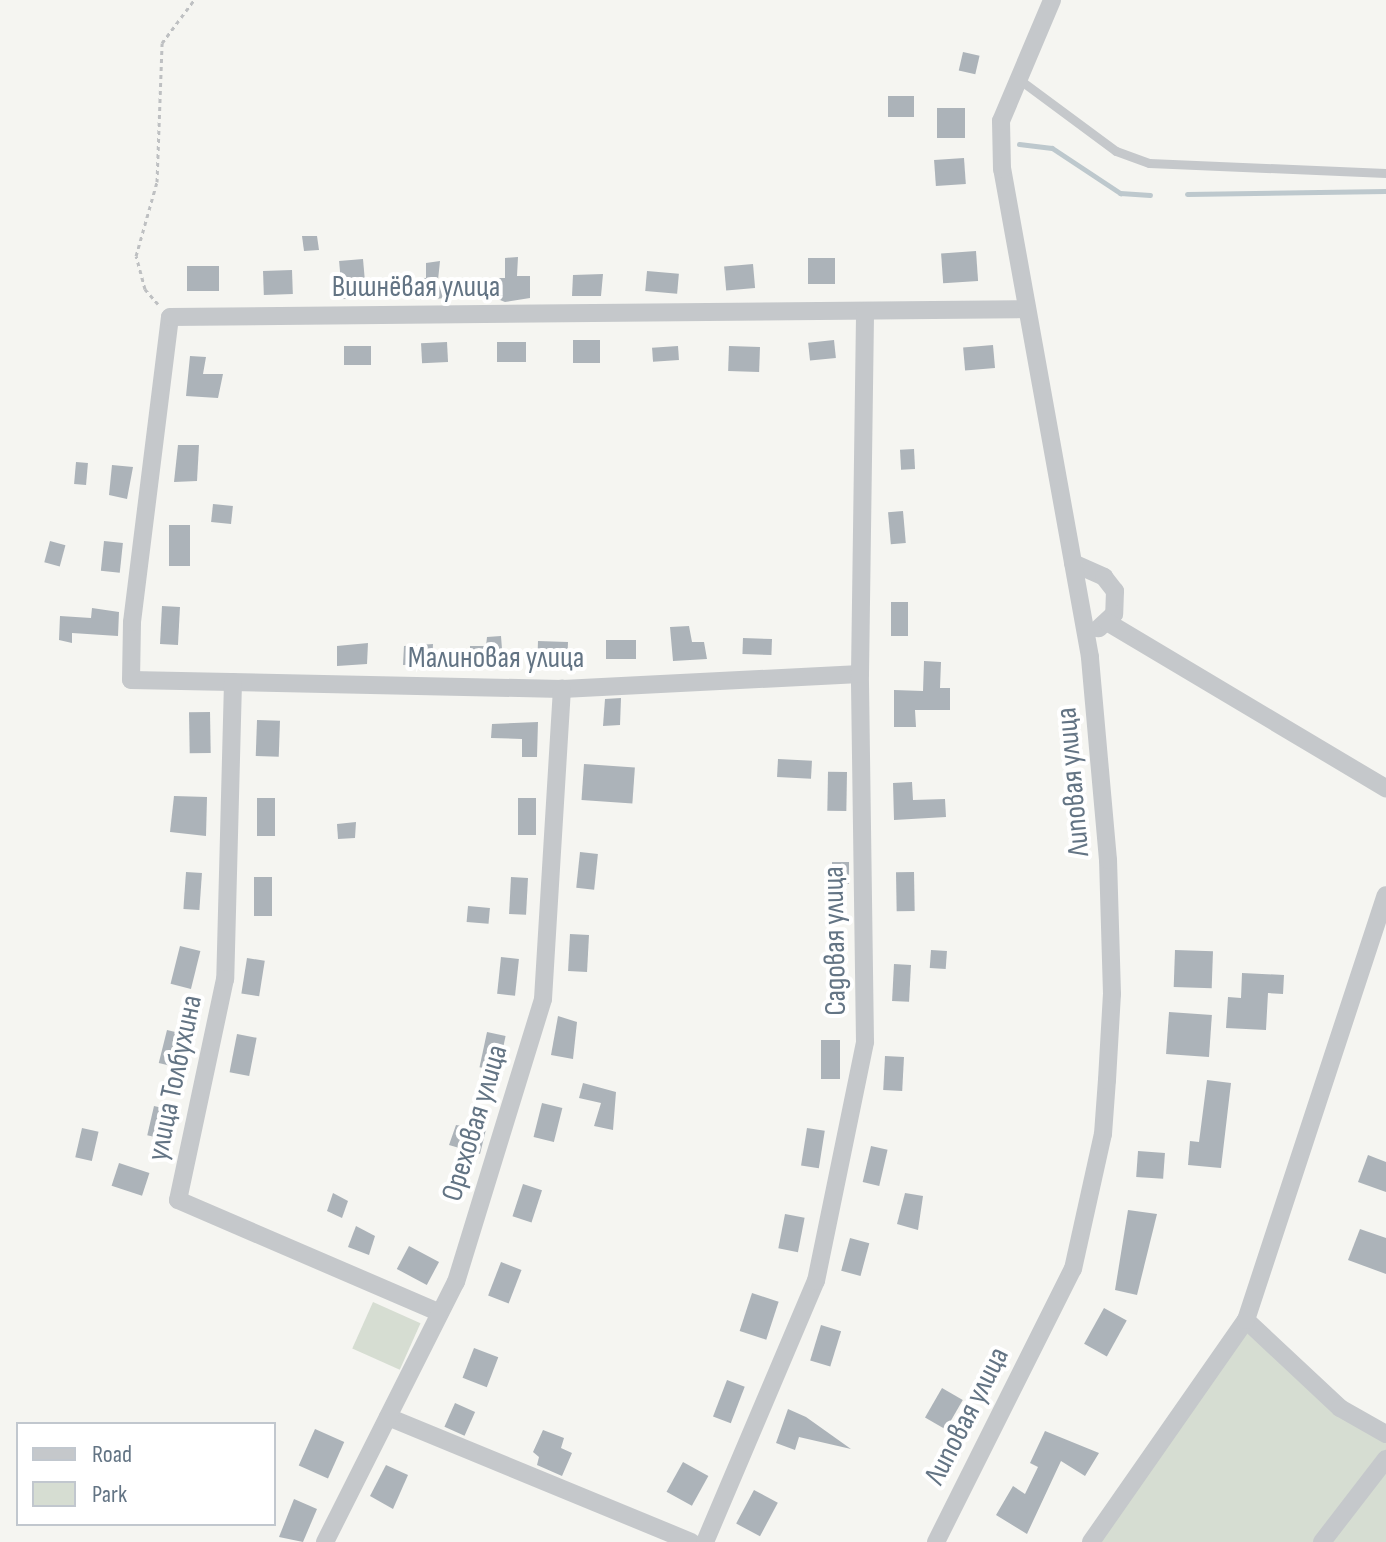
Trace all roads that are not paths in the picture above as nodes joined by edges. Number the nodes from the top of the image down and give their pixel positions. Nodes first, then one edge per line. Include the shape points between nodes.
1 (1052, 0) edge
2 (1016, 77) junction
3 (1386, 173) edge
4 (1027, 309) junction
5 (865, 311) junction
6 (1073, 563) junction
7 (1107, 622) junction
8 (1085, 634) junction
9 (860, 674) junction
10 (131, 680) joint
11 (233, 682) junction
12 (562, 689) junction
13 (1386, 788) edge
14 (1386, 895) edge
15 (440, 1313) junction
16 (1246, 1320) junction
17 (388, 1417) junction
18 (1386, 1434) edge
19 (1386, 1459) edge
20 (325, 1542) edge
21 (691, 1542) edge
22 (705, 1542) edge
23 (936, 1542) edge
24 (1091, 1542) edge
25 (1322, 1542) edge

1 - 2 street, Липовая улица
2 - 3 lane via 1116,151 1149,163
2 - 4 street, Липовая улица via 1001,121 1002,169
4 - 5 street, Вишнёвая улица
4 - 6 street, Липовая улица
5 - 9 street, Садовая улица
5 - 10 street, Вишнёвая улица via 170,317 132,622
6 - 7 street via 1104,577 1115,591 1114,614
6 - 8 street, Липовая улица
7 - 8 street
7 - 13 street
8 - 23 street, Липовая улица via 1109,875 1112,994 1103,1134 1073,1269
9 - 12 street, Малиновая улица
9 - 22 street, Садовая улица via 865,1042 816,1281
10 - 11 street, Малиновая улица
11 - 12 street, Малиновая улица
11 - 15 street, улица Толбухина via 225,979 178,1200
12 - 15 street, Ореховая улица via 543,999 456,1282
14 - 16 street
15 - 17 street, Ореховая улица
16 - 18 street via 1340,1408
16 - 24 street
17 - 20 street, Ореховая улица
17 - 21 street
19 - 25 street

